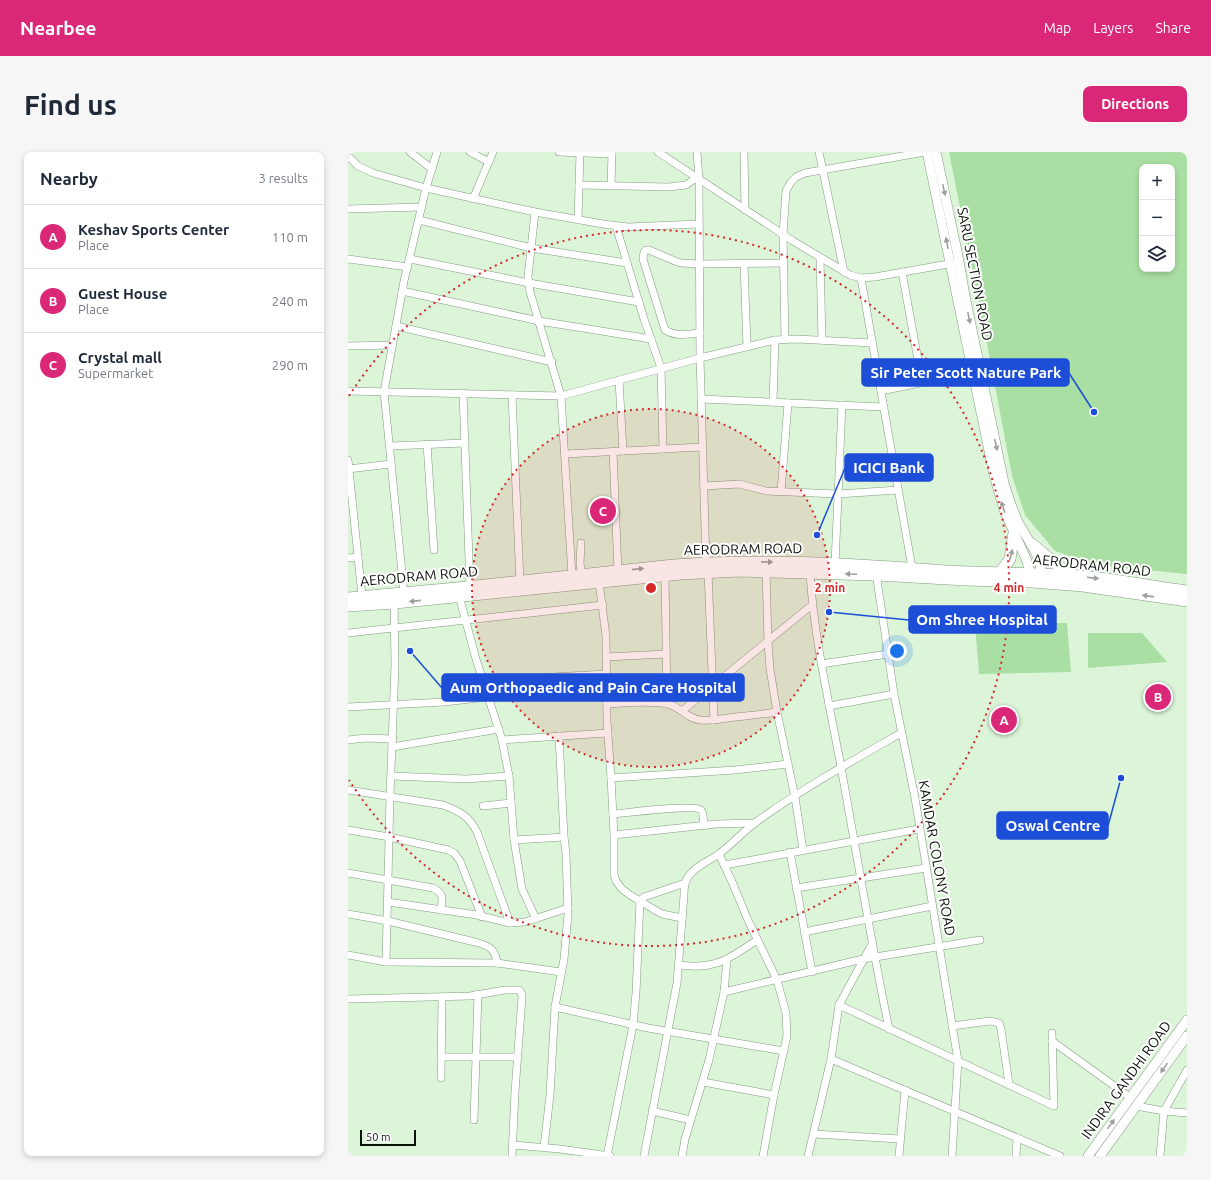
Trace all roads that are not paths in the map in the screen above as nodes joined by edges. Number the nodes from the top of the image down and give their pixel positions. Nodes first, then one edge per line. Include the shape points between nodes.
1 (410, 152) edge
2 (437, 152) edge
3 (470, 152) edge
4 (493, 152) edge
5 (559, 152) edge
6 (658, 152) edge
7 (697, 152) edge
8 (744, 152) edge
9 (819, 152) edge
10 (926, 152) edge
11 (936, 152) edge
12 (580, 153) edge
13 (612, 153) edge
14 (348, 156) edge
15 (489, 162) junction
16 (432, 169) junction
17 (823, 170) junction
18 (697, 179) junction
19 (578, 186) junction
20 (611, 186) junction
21 (426, 188) junction
22 (473, 199) junction
23 (422, 207) junction
24 (348, 209) edge
25 (745, 210) junction
26 (535, 212) junction
27 (419, 220) junction
28 (578, 220) junction
29 (699, 224) junction
30 (616, 226) junction
31 (783, 234) junction
32 (531, 248) junction
33 (820, 258) junction
34 (348, 259) edge
35 (410, 259) junction
36 (627, 263) junction
37 (783, 263) junction
38 (955, 263) junction
39 (699, 264) junction
40 (744, 264) junction
41 (408, 267) junction
42 (844, 272) junction
43 (902, 272) junction
44 (861, 278) junction
45 (529, 283) junction
46 (402, 291) junction
47 (639, 302) junction
48 (538, 321) junction
49 (396, 326) junction
50 (700, 333) junction
51 (651, 339) junction
52 (785, 339) junction
53 (775, 340) junction
54 (822, 340) junction
55 (872, 343) junction
56 (392, 345) junction
57 (348, 346) edge
58 (747, 346) junction
59 (700, 358) junction
60 (552, 362) junction
61 (661, 368) junction
62 (973, 372) junction
63 (619, 380) junction
64 (922, 382) junction
65 (348, 391) edge
66 (881, 391) junction
67 (384, 392) junction
68 (463, 393) junction
69 (512, 395) junction
70 (561, 396) junction
71 (701, 399) junction
72 (773, 402) junction
73 (788, 403) junction
74 (842, 405) junction
75 (884, 407) junction
76 (465, 443) junction
77 (427, 444) junction
78 (390, 446) junction
79 (702, 447) junction
80 (663, 449) junction
81 (623, 451) junction
82 (613, 452) junction
83 (565, 454) junction
84 (348, 460) edge
85 (391, 464) junction
86 (348, 469) edge
87 (704, 486) junction
88 (898, 490) junction
89 (781, 492) junction
90 (838, 494) junction
91 (1014, 533) junction
92 (581, 543) dead end
93 (1032, 544) junction
94 (434, 550) dead end
95 (358, 557) junction
96 (348, 558) edge
97 (835, 564) junction
98 (707, 567) junction
99 (912, 568) junction
100 (618, 571) junction
101 (766, 571) junction
102 (876, 571) junction
103 (810, 573) junction
104 (999, 574) junction
105 (1069, 575) junction
106 (577, 576) junction
107 (665, 576) junction
108 (1037, 578) junction
109 (520, 582) junction
110 (599, 582) junction
111 (470, 587) junction
112 (1187, 591) edge
113 (362, 596) junction
114 (398, 596) junction
115 (459, 596) junction
116 (348, 598) edge
117 (1187, 601) edge
118 (603, 605) junction
119 (812, 605) junction
120 (348, 606) edge
121 (465, 620) junction
122 (395, 627) junction
123 (348, 632) edge
124 (768, 642) junction
125 (666, 654) junction
126 (888, 654) junction
127 (606, 657) junction
128 (822, 664) junction
129 (606, 674) junction
130 (483, 681) junction
131 (713, 687) junction
132 (894, 694) junction
133 (488, 696) junction
134 (667, 703) junction
135 (394, 704) junction
136 (607, 704) junction
137 (829, 706) junction
138 (348, 707) edge
139 (682, 711) junction
140 (778, 712) junction
141 (714, 720) junction
142 (499, 729) junction
143 (608, 733) junction
144 (901, 733) junction
145 (559, 736) junction
146 (393, 739) junction
147 (348, 740) edge
148 (502, 740) junction
149 (392, 746) junction
150 (788, 764) junction
151 (841, 767) junction
152 (391, 776) junction
153 (509, 776) junction
154 (611, 778) junction
155 (348, 790) edge
156 (390, 796) junction
157 (795, 796) junction
158 (511, 803) junction
159 (483, 806) dead end
160 (613, 814) junction
161 (755, 823) junction
162 (704, 826) junction
163 (919, 829) junction
164 (348, 830) edge
165 (614, 835) junction
166 (389, 837) junction
167 (564, 837) junction
168 (514, 840) junction
169 (854, 841) junction
170 (803, 850) junction
171 (790, 852) junction
172 (719, 854) junction
173 (725, 865) junction
174 (926, 868) junction
175 (348, 873) edge
176 (860, 878) junction
177 (389, 880) junction
178 (685, 883) junction
179 (796, 888) junction
180 (640, 901) junction
181 (388, 902) junction
182 (932, 906) junction
183 (568, 908) junction
184 (441, 910) junction
185 (348, 914) edge
186 (482, 917) junction
187 (682, 918) junction
188 (536, 919) junction
189 (867, 919) junction
190 (388, 921) junction
191 (510, 923) junction
192 (804, 932) junction
193 (757, 940) junction
194 (980, 940) dead end
195 (872, 944) junction
196 (939, 946) junction
197 (348, 955) edge
198 (875, 958) junction
199 (863, 959) junction
200 (727, 960) junction
201 (386, 962) junction
202 (497, 963) junction
203 (679, 965) junction
204 (561, 972) junction
205 (812, 972) junction
206 (776, 980) junction
207 (724, 992) junction
208 (478, 994) junction
209 (442, 997) junction
210 (348, 999) edge
211 (839, 1006) junction
212 (554, 1007) junction
213 (1187, 1020) edge
214 (633, 1025) junction
215 (952, 1026) junction
216 (889, 1029) junction
217 (668, 1031) junction
218 (1052, 1033) dead end
219 (1187, 1036) edge
220 (713, 1039) junction
221 (1052, 1042) junction
222 (784, 1051) junction
223 (441, 1057) junction
224 (476, 1057) junction
225 (517, 1057) junction
226 (831, 1059) junction
227 (958, 1061) junction
228 (1187, 1070) edge
229 (441, 1078) dead end
230 (703, 1082) junction
231 (1009, 1084) junction
232 (905, 1090) junction
233 (774, 1095) junction
234 (1131, 1098) junction
235 (1136, 1106) junction
236 (652, 1111) junction
237 (955, 1111) junction
238 (1164, 1111) junction
239 (1187, 1113) edge
240 (474, 1120) dead end
241 (691, 1120) junction
242 (814, 1134) junction
243 (1017, 1138) junction
244 (900, 1139) junction
245 (513, 1145) junction
246 (544, 1147) junction
247 (576, 1153) edge
248 (512, 1156) edge
249 (608, 1156) edge
250 (644, 1156) edge
251 (682, 1156) edge
252 (763, 1156) edge
253 (808, 1156) edge
254 (898, 1156) edge
255 (952, 1156) edge
256 (1016, 1156) edge
257 (1060, 1156) edge
258 (1088, 1156) edge
259 (1100, 1156) edge
260 (1160, 1156) edge

1 - 16 street
2 - 16 street
3 - 15 street
4 - 15 street
5 - 12 street
6 - 18 street
7 - 18 street
8 - 25 street
9 - 17 street
10 - 17 street
38 -> 10 street, SARU SECTION ROAD
11 -> 38 street, SARU SECTION ROAD
12 - 13 street
12 - 19 street
13 - 20 street
14 - 21 street via 358,166 373,173
15 - 22 street
16 - 21 street
17 - 31 street via 805,173 791,182 786,191
17 - 42 street
18 - 20 street via 680,186
18 - 25 street
18 - 29 street
19 - 20 street
19 - 28 street
21 - 22 street
21 - 23 street
22 - 26 street
23 - 24 street
23 - 27 street
25 - 31 street
26 - 28 street
26 - 32 street
27 - 32 street
27 - 35 street
28 - 30 street
29 - 30 street
29 - 39 street
30 - 36 street
31 - 33 street
31 - 37 street
32 - 36 street
32 - 45 street
33 - 42 street
33 - 54 street
34 - 41 street
35 - 41 street
35 - 45 street
36 - 47 street
37 - 40 street
37 - 52 street
38 - 43 street
38 - 62 street, SARU SECTION ROAD
38 -> 93 street, SARU SECTION ROAD via 966,301 1004,483 1011,506
39 - 40 street
39 - 50 street
39 - 50 street via 675,261 650,250 644,252 643,259 666,330 673,335
40 - 58 street
41 - 46 street
42 - 44 street
43 - 44 street
43 - 64 street
44 - 55 street
45 - 47 street
45 - 48 street
46 - 48 street
46 - 49 street
47 - 51 street
48 - 51 street
48 - 60 street
49 - 56 street
49 - 60 street
50 - 59 street
51 - 61 street
52 - 53 street
52 - 54 street
53 - 58 street
53 - 72 street
54 - 55 street
55 - 66 street
56 - 57 street
56 - 67 street
58 - 59 street
59 - 61 street
59 - 71 street
60 - 70 street
61 - 63 street
61 - 80 street
62 - 64 street
91 -> 62 street, SARU SECTION ROAD via 999,494
63 - 70 street
63 - 81 street
64 - 66 street
65 - 67 street
66 - 75 street
67 - 68 street
67 - 78 street
68 - 69 street
68 - 76 street
69 - 70 street
69 - 109 street
70 - 83 street
71 - 72 street
71 - 79 street
72 - 73 street
73 - 74 street
73 - 89 street
74 - 75 street
74 - 90 street
75 - 88 street
76 - 77 street
76 - 111 street
77 - 78 street
77 - 94 street
78 - 85 street
79 - 80 street
79 - 87 street
80 - 81 street
81 - 82 street
82 - 83 street
82 - 100 street
83 - 106 street
84 - 86 street
85 - 86 street
85 - 114 street
86 - 95 street
87 - 89 street via 739,484
87 - 98 street
88 - 90 street
88 - 99 street
89 - 90 street
90 - 97 street
104 -> 91 main road via 1010,560
91 - 108 street, SARU SECTION ROAD
92 - 106 street
93 - 105 main road
93 - 108 street, SARU SECTION ROAD via 1040,562
95 - 96 street
95 - 113 street
98 -> 97 main road, AERODRAM ROAD via 762,562
97 - 102 main road, AERODRAM ROAD
100 -> 98 main road, AERODRAM ROAD
98 - 101 main road, AERODRAM ROAD
98 - 107 main road, AERODRAM ROAD
98 - 131 street
99 - 102 main road, AERODRAM ROAD
99 - 104 main road, AERODRAM ROAD
100 - 106 main road, AERODRAM ROAD
101 - 103 main road, AERODRAM ROAD
101 - 124 street
102 -> 103 main road, AERODRAM ROAD
102 - 108 main road, AERODRAM ROAD via 972,581
102 - 126 street, KAMDAR COLONY ROAD
103 - 119 street
104 - 108 main road, AERODRAM ROAD
105 - 108 main road, AERODRAM ROAD
105 -> 112 main road, AERODRAM ROAD
106 - 109 main road, AERODRAM ROAD
107 - 110 main road, AERODRAM ROAD
107 - 125 street
117 -> 108 main road, AERODRAM ROAD
109 - 111 main road, AERODRAM ROAD
110 - 115 main road, AERODRAM ROAD
110 - 118 street
111 - 114 main road, AERODRAM ROAD
113 - 114 main road, AERODRAM ROAD
113 - 116 main road, AERODRAM ROAD
115 -> 114 main road, AERODRAM ROAD
114 - 120 main road, AERODRAM ROAD
114 - 122 street
115 - 121 street
118 - 121 street
118 - 127 street
119 - 124 street
119 - 128 street
121 - 122 street
121 - 130 street
122 - 123 street
122 - 135 street
124 - 131 street
124 - 140 street
125 - 127 street
125 - 134 street
126 - 128 street
126 - 132 street, KAMDAR COLONY ROAD
127 - 129 street
128 - 137 street
129 - 130 street
129 - 136 street
130 - 133 street
131 - 139 street
131 - 141 street
132 - 137 street
132 - 144 street, KAMDAR COLONY ROAD
133 - 135 street via 444,702
133 - 142 street
134 - 136 street
134 - 139 street
135 - 138 street
135 - 146 street
136 - 143 street
137 - 151 street
139 - 141 street via 694,719
140 - 141 street
140 - 150 street
142 - 148 street
142 - 149 street
143 - 145 street
143 - 154 street
144 - 151 street
144 - 163 street, KAMDAR COLONY ROAD
145 - 148 street
145 - 167 street
146 - 147 street
146 - 149 street
148 - 153 street
149 - 152 street
150 - 154 street via 728,771
150 - 157 street
151 - 157 street
151 - 169 street
152 - 153 street via 466,779
152 - 156 street
153 - 158 street
154 - 160 street
155 - 156 street
156 - 166 street
156 - 191 street via 443,805 457,810 470,820 477,832
157 - 161 street
157 - 170 street
158 - 159 street
158 - 168 street
160 - 162 street via 696,808 701,810
160 - 165 street
161 - 162 street
161 - 172 street
162 - 165 street
163 - 169 street
163 - 174 street, KAMDAR COLONY ROAD
164 - 166 street
165 - 180 street via 616,881 622,889
166 - 177 street
166 - 186 street via 454,853 460,861
167 - 168 street
167 - 183 street
168 - 188 street via 522,889
169 - 170 street
169 - 176 street
170 - 171 street
171 - 173 street
171 - 179 street
172 - 173 street
172 - 178 street via 693,871
173 - 193 street
174 - 176 street
174 - 182 street, KAMDAR COLONY ROAD
175 - 177 street
176 - 179 street
176 - 189 street
177 - 181 street
177 - 184 street via 439,891 442,896
178 - 180 street via 644,897
178 - 187 street
179 - 192 street
180 - 187 street via 662,914
180 - 214 street
181 - 184 street
181 - 190 street
182 - 189 street
182 - 196 street, KAMDAR COLONY ROAD
183 - 188 street
183 - 204 street
184 - 186 street
185 - 190 street
186 - 191 street
187 - 203 street
188 - 191 street
189 - 192 street
189 - 195 street
190 - 201 street
190 - 202 street via 486,945 493,950
192 - 205 street
193 - 200 street
193 - 206 street
194 - 196 street
195 - 198 street
195 - 199 street
196 - 198 street
196 - 215 street, KAMDAR COLONY ROAD
197 - 201 street
198 - 199 street
198 - 216 street
199 - 205 street
199 - 211 street
200 - 203 street via 700,967
200 - 207 street
201 - 202 street
202 - 204 street
203 - 217 street
204 - 212 street
205 - 206 street
206 - 207 street
206 - 222 street via 788,1025
207 - 220 street
208 - 209 street
208 - 224 street
208 - 225 street via 515,990 521,992 522,1010
209 - 210 street
209 - 223 street
211 - 216 street
211 - 226 street
212 - 214 street
212 - 246 street via 550,1095
213 - 234 street, INDIRA GANDHI ROAD
214 - 217 street
214 - 249 street
215 - 227 street, KAMDAR COLONY ROAD
215 - 231 street via 990,1021 999,1023
216 - 227 street
217 - 220 street
217 - 236 street
218 - 221 street
219 -> 235 street, INDIRA GANDHI ROAD
220 - 222 street
220 - 230 street
221 - 231 street via 1054,1106
221 - 234 street
222 - 233 street
223 - 224 street
223 - 229 street
224 - 225 street
224 - 240 street
225 - 245 street
226 - 232 street
226 - 242 street
227 - 231 street
227 - 237 street, KAMDAR COLONY ROAD
228 - 238 street
230 - 233 street
230 - 241 street
232 - 237 street
232 - 244 street
233 - 252 street
258 -> 234 street, INDIRA GANDHI ROAD
235 - 238 street
235 - 259 street, INDIRA GANDHI ROAD
236 - 241 street
236 - 250 street
237 - 243 street
237 - 255 street, KAMDAR COLONY ROAD
238 - 239 street
238 - 260 street
241 - 251 street
242 - 244 street
242 - 253 street
243 - 256 street
243 - 257 street
244 - 254 street
245 - 246 street
245 - 248 street
246 - 247 street
247 - 249 street

